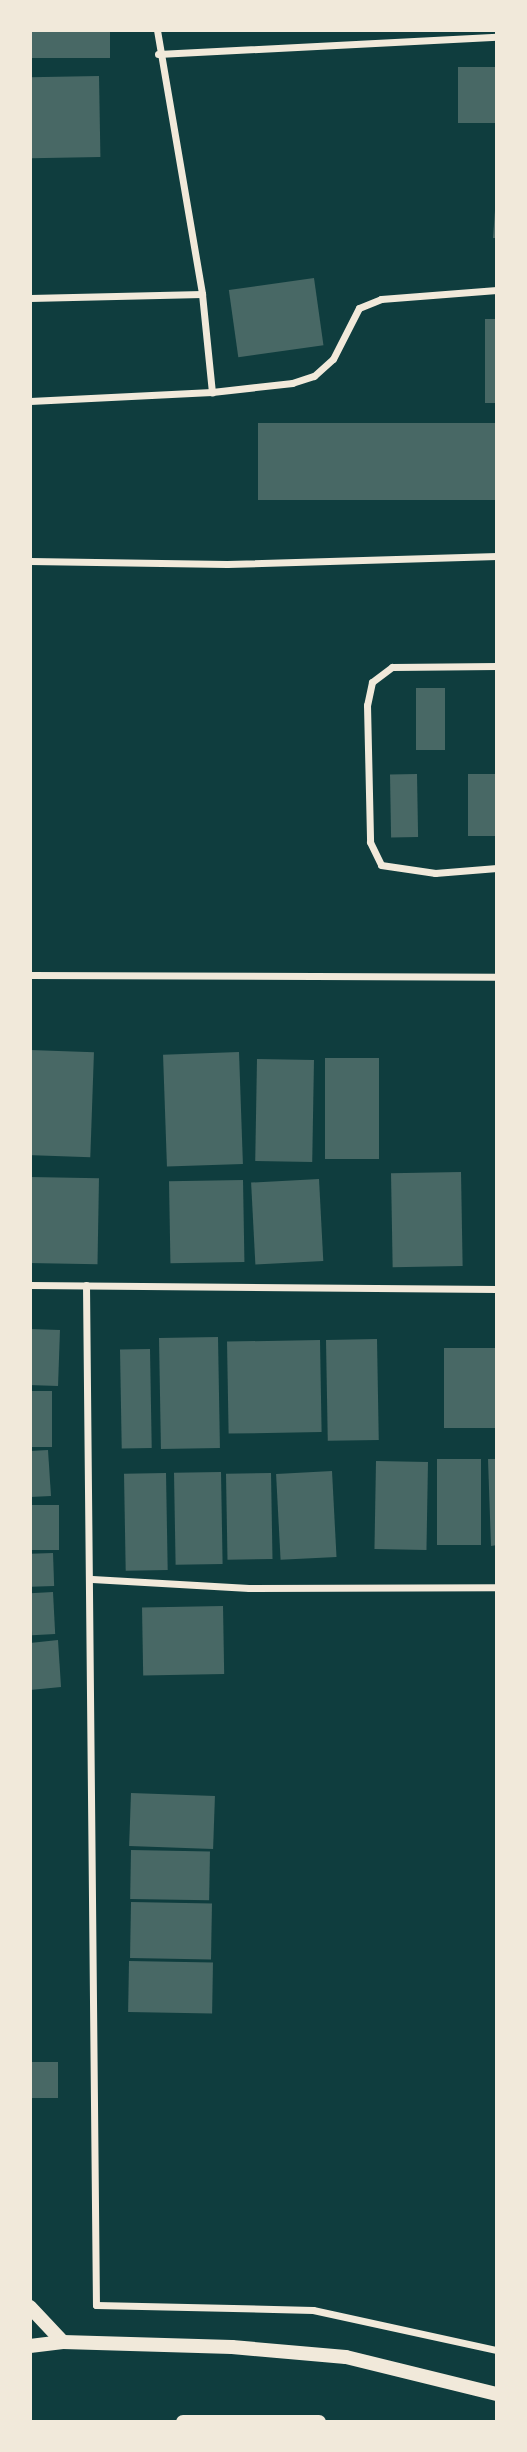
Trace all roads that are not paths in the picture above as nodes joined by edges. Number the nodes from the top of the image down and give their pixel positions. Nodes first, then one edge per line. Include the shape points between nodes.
1 (157, 30) edge
2 (497, 37) edge
3 (158, 54) junction
4 (497, 290) edge
5 (202, 293) junction
6 (30, 298) edge
7 (212, 392) junction
8 (30, 401) edge
9 (497, 556) edge
10 (30, 561) edge
11 (497, 666) edge
12 (497, 868) edge
13 (30, 975) edge
14 (497, 977) edge
15 (30, 1285) edge
16 (86, 1285) junction
17 (497, 1289) edge
18 (92, 1580) junction
19 (497, 1587) edge
20 (30, 2307) edge
21 (63, 2342) junction
22 (30, 2346) edge
23 (497, 2350) edge
24 (497, 2394) edge
25 (183, 2422) edge
26 (319, 2422) edge

1 - 3 street
2 - 3 street
3 - 5 street
4 - 7 street via 381,299 359,308 332,359 314,376 292,383
5 - 6 street
5 - 7 street
7 - 8 street
9 - 10 street via 227,564
11 - 12 street via 392,667 372,682 367,705 370,842 381,865 435,873
13 - 14 street
15 - 16 street
16 - 17 street
16 - 18 street
18 - 19 street via 249,1588
18 - 23 street via 96,2305 313,2310
20 - 21 main road
21 - 22 main road
21 - 24 main road via 232,2347 346,2357
25 - 26 main road

